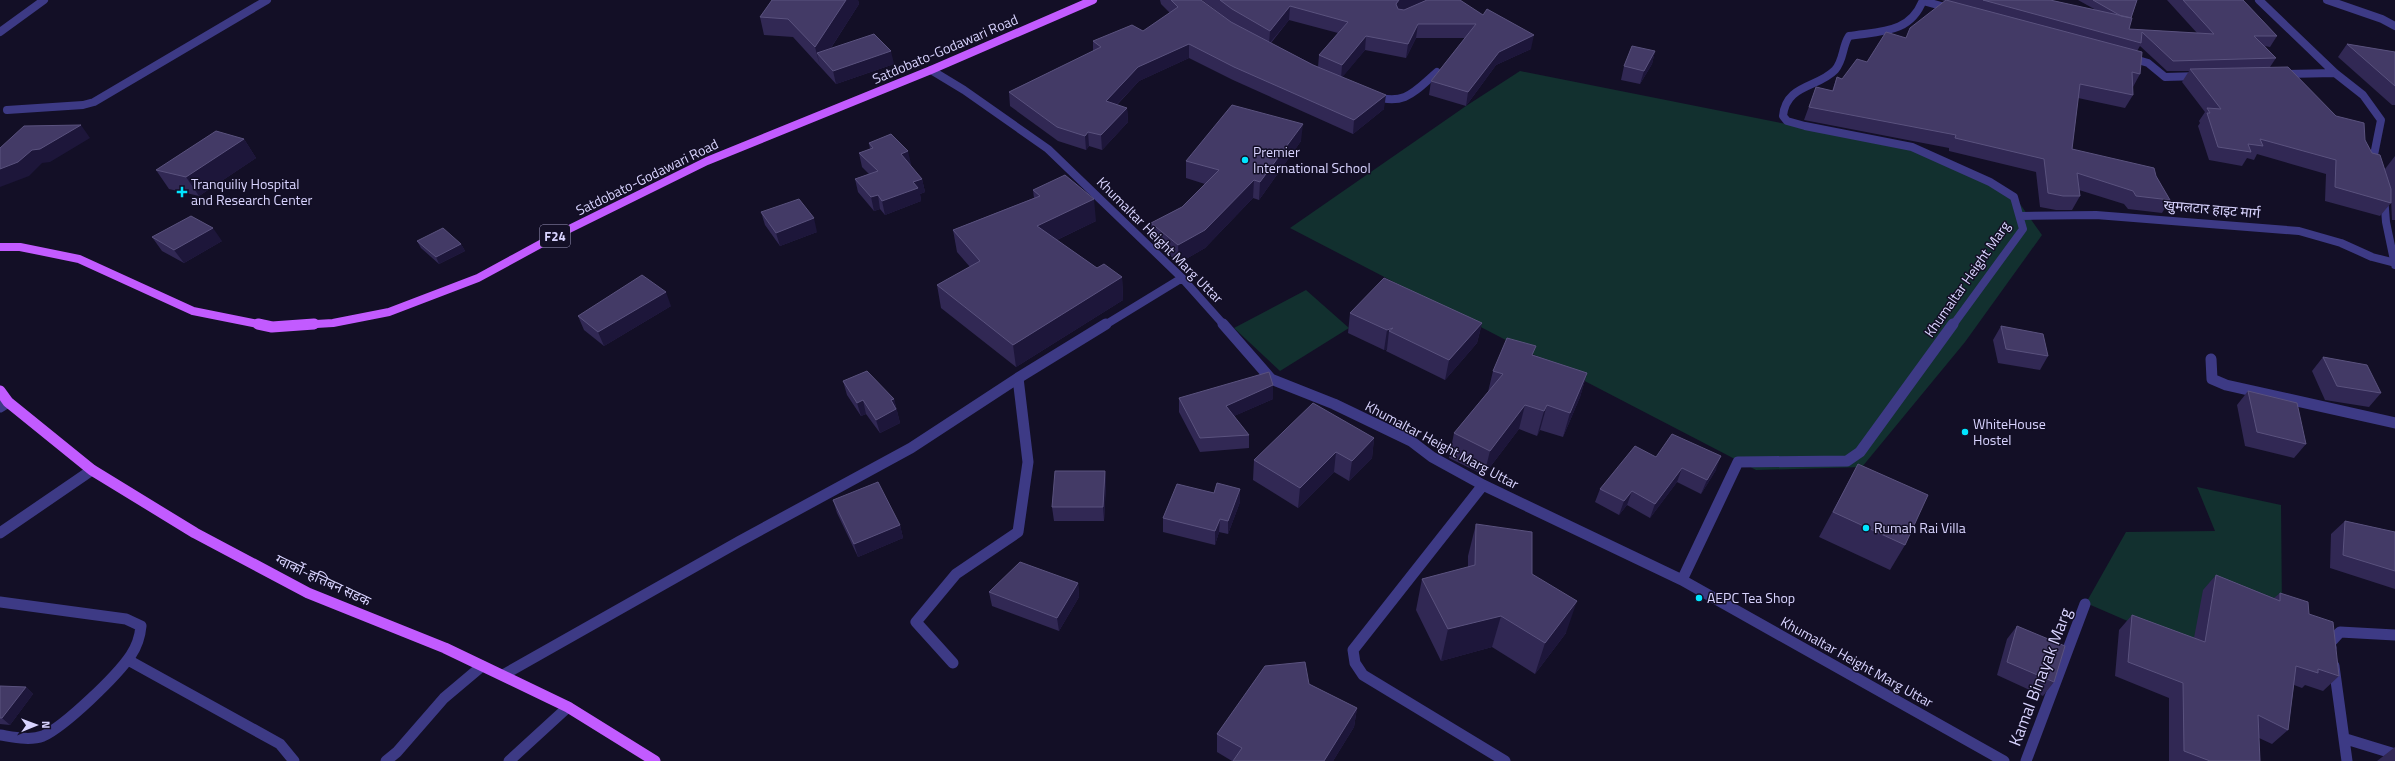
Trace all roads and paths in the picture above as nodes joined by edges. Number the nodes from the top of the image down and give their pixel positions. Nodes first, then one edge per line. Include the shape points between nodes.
1 (44, 0) edge
2 (267, 0) edge
3 (1093, 0) edge
4 (1923, 0) edge
5 (2259, 0) edge
6 (2327, 0) edge
7 (1961, 11) edge
8 (2395, 26) edge
9 (0, 32) edge
10 (2118, 54) edge
11 (931, 70) junction
12 (1437, 72) edge
13 (2336, 73) junction
14 (2274, 74) edge
15 (2212, 76) edge
16 (1362, 92) edge
17 (7, 110) dead end
18 (2377, 174) edge
19 (2382, 188) edge
20 (2391, 203) edge
21 (2021, 216) junction
22 (0, 247) edge
23 (2395, 264) edge
24 (1182, 278) junction
25 (2211, 359) dead end
26 (1018, 378) junction
27 (0, 392) edge
28 (4, 405) edge
29 (2395, 423) edge
30 (92, 470) junction
31 (1483, 485) junction
32 (0, 533) edge
33 (1682, 580) junction
34 (0, 602) edge
35 (2085, 604) dead end
36 (2395, 636) edge
37 (128, 660) junction
38 (953, 663) dead end
39 (482, 666) junction
40 (502, 675) junction
41 (568, 706) junction
42 (0, 735) edge
43 (2346, 739) junction
44 (2395, 754) edge
45 (294, 761) edge
46 (386, 761) edge
47 (509, 761) edge
48 (655, 761) edge
49 (1505, 761) edge
50 (2004, 761) edge
51 (2026, 761) edge
52 (2347, 761) edge

1 - 9 street
2 - 17 street via 94,102
3 - 11 main road, Satdobato-Godawari Road / F24
4 - 7 street
4 - 21 street, Khumaltar Height Marg via 1920,13 1900,27 1849,36 1837,68 1802,88 1784,105 1783,116 1788,121 1805,126 1912,147 2014,197
5 - 13 street
6 - 8 street
10 - 15 street via 2148,63 2165,77
11 - 22 main road, Satdobato-Godawari Road / F24 via 706,161 557,235 478,278 389,312 361,318 333,323 280,326 258,324 193,311 79,258 20,247
11 - 24 street, Khumaltar Height Marg Uttar via 1048,149
12 - 16 street via 1406,98 1394,102
13 - 14 street
13 - 18 street via 2363,95 2381,120 2373,160
19 - 20 street
20 - 23 street via 2386,222
21 - 23 street, खुमलटार हाइट मार्ग via 2096,215 2299,231 2341,243
21 - 33 street, Khumaltar Height Marg via 2023,229 1860,452 1846,461 1738,462
24 - 26 street
24 - 31 street, Khumaltar Height Marg Uttar via 1271,379 1334,404 1411,441 1432,457
25 - 29 street via 2212,379 2226,385
26 - 38 street via 1028,462 1018,532 956,574 916,622
26 - 40 street via 911,448
27 - 28 main road, ग्वार्को-हत्तिबन सडक
28 - 30 main road, ग्वार्को-हत्तिबन सडक
30 - 32 street
30 - 39 main road, ग्वार्को-हत्तिबन सडक via 195,533 308,593 445,648
31 - 33 street, Khumaltar Height Marg Uttar
31 - 49 street via 1353,650 1355,663 1363,675
33 - 50 street, Khumaltar Height Marg Uttar
34 - 37 street via 126,619 141,626 141,637
35 - 51 street, Kamal Binayak Marg
36 - 43 street via 2340,632 2330,643
37 - 42 street via 58,728 42,736 19,738
37 - 45 street via 280,744
39 - 40 main road, ग्वार्को-हत्तिबन सडक
39 - 46 street via 444,698
40 - 41 main road, ग्वार्को-हत्तिबन सडक
41 - 47 street
41 - 48 main road, ग्वार्को-हत्तिबन सडक
43 - 44 street
43 - 52 street

